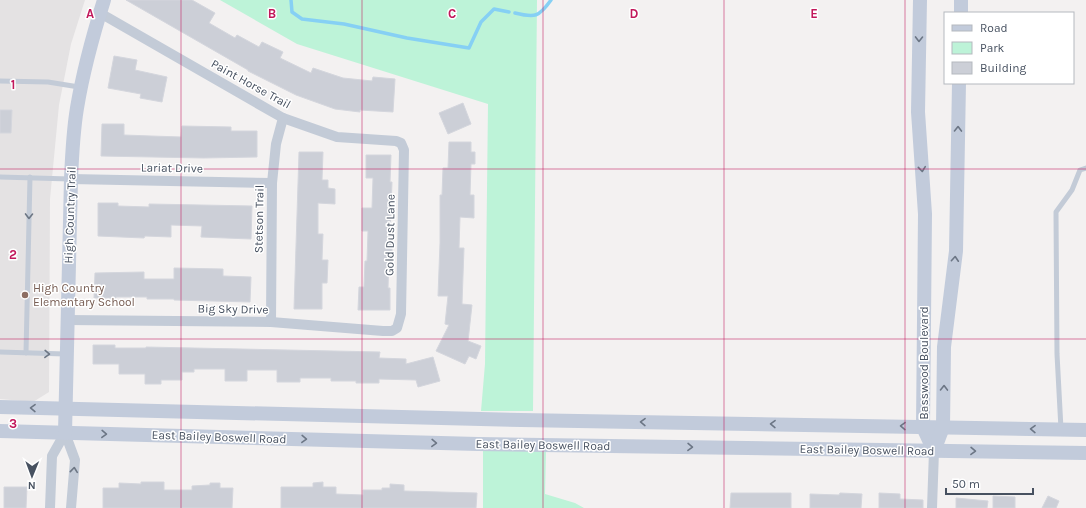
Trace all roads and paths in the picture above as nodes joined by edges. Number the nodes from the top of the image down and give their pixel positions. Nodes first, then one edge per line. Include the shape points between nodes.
1 (920, 0) edge
2 (961, 0) edge
3 (102, 6) edge
4 (961, 12) edge
5 (0, 81) edge
6 (959, 84) edge
7 (80, 88) junction
8 (283, 118) junction
9 (401, 143) joint
10 (1086, 168) edge
11 (0, 177) edge
12 (30, 178) junction
13 (71, 179) junction
14 (272, 183) junction
15 (67, 320) junction
16 (271, 322) junction
17 (397, 328) joint
18 (0, 352) edge
19 (26, 353) junction
20 (66, 354) junction
21 (0, 407) edge
22 (65, 409) junction
23 (923, 427) junction
24 (943, 427) junction
25 (1061, 429) junction
26 (1086, 430) edge
27 (0, 431) edge
28 (65, 433) junction
29 (934, 451) junction
30 (1086, 453) edge
31 (50, 508) edge
32 (71, 508) edge
33 (932, 508) edge

1 -> 23 main road, Basswood Boulevard via 918,112 925,214
2 - 4 main road
3 - 7 main road, High Country Trail
3 - 8 street, Paint Horse Trail
5 - 7 lane via 48,82
24 -> 6 main road, Basswood Boulevard via 944,347 956,251
7 - 13 main road, High Country Trail via 73,137
8 - 9 street, Paint Horse Trail via 337,137
8 - 14 street, Stetson Trail via 276,144
9 - 17 street, Gold Dust Lane via 404,150 401,314
10 - 25 lane via 1080,170 1072,190 1056,212 1057,354
11 - 12 lane
12 - 13 lane
12 -> 19 lane
13 - 14 street, Lariat Drive
13 - 15 main road, High Country Trail
14 - 16 street, Stetson Trail
15 - 16 street, Big Sky Drive
15 - 20 main road, High Country Trail
16 - 17 street, Big Sky Drive via 383,332
18 - 19 lane
19 -> 20 lane
20 - 22 main road, High Country Trail
22 -> 21 main road, East Bailey Boswell Road
23 -> 22 main road, East Bailey Boswell Road
22 - 28 main road, High Country Trail
23 - 24 main road, East Bailey Boswell Road
23 - 29 main road, Basswood Boulevard
25 -> 24 main road, East Bailey Boswell Road
24 - 29 main road, Basswood Boulevard
25 - 26 main road, East Bailey Boswell Road
27 - 28 main road, East Bailey Boswell Road
28 -> 29 main road, East Bailey Boswell Road via 478,444
28 - 31 street via 52,456
32 -> 28 street via 75,460
29 -> 30 main road, East Bailey Boswell Road
29 - 33 street

